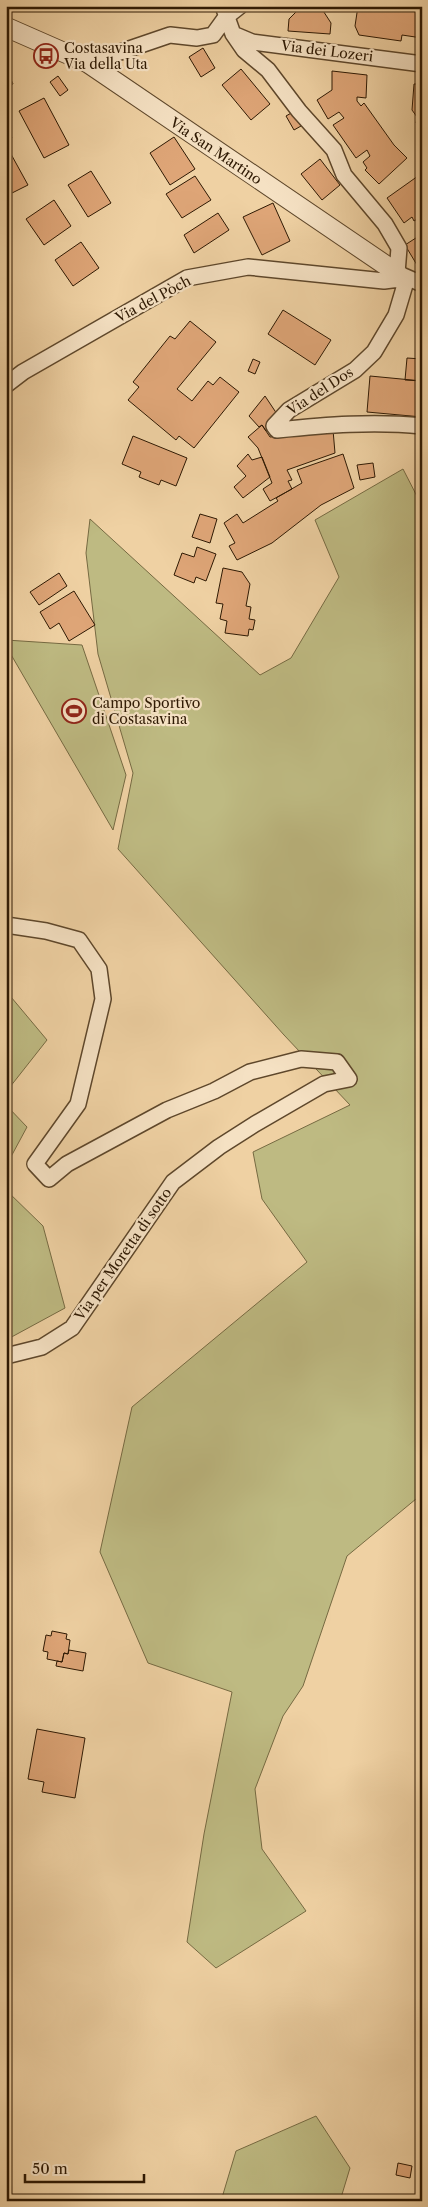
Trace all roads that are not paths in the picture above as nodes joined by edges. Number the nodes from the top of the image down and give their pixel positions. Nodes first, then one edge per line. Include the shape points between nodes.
1 (240, 6) edge
2 (225, 12) edge
3 (6, 27) edge
4 (233, 34) junction
5 (88, 63) junction
6 (422, 64) edge
7 (412, 278) edge
8 (6, 385) edge
9 (422, 426) edge
10 (6, 925) edge
11 (6, 1356) edge

1 - 2 street
2 - 4 street
2 - 5 street via 212,34 197,38 170,35
3 - 5 street, Via San Martino
4 - 6 street, Via dei Lozeri via 252,42
4 - 7 street via 244,50 268,70 334,150 344,175 385,224
5 - 7 street, Via San Martino
7 - 8 street, Via del Pòch via 384,281 248,267 187,278 22,372
7 - 9 street, Via del Dos via 374,352 355,370 289,410 274,426 278,430 387,422
10 - 11 street, Via per Moretta di sotto via 79,940 99,969 103,999 78,1104 35,1164 49,1178 66,1164 167,1110 250,1072 301,1059 337,1062 349,1079 324,1084 255,1124 173,1182 72,1328 42,1347

